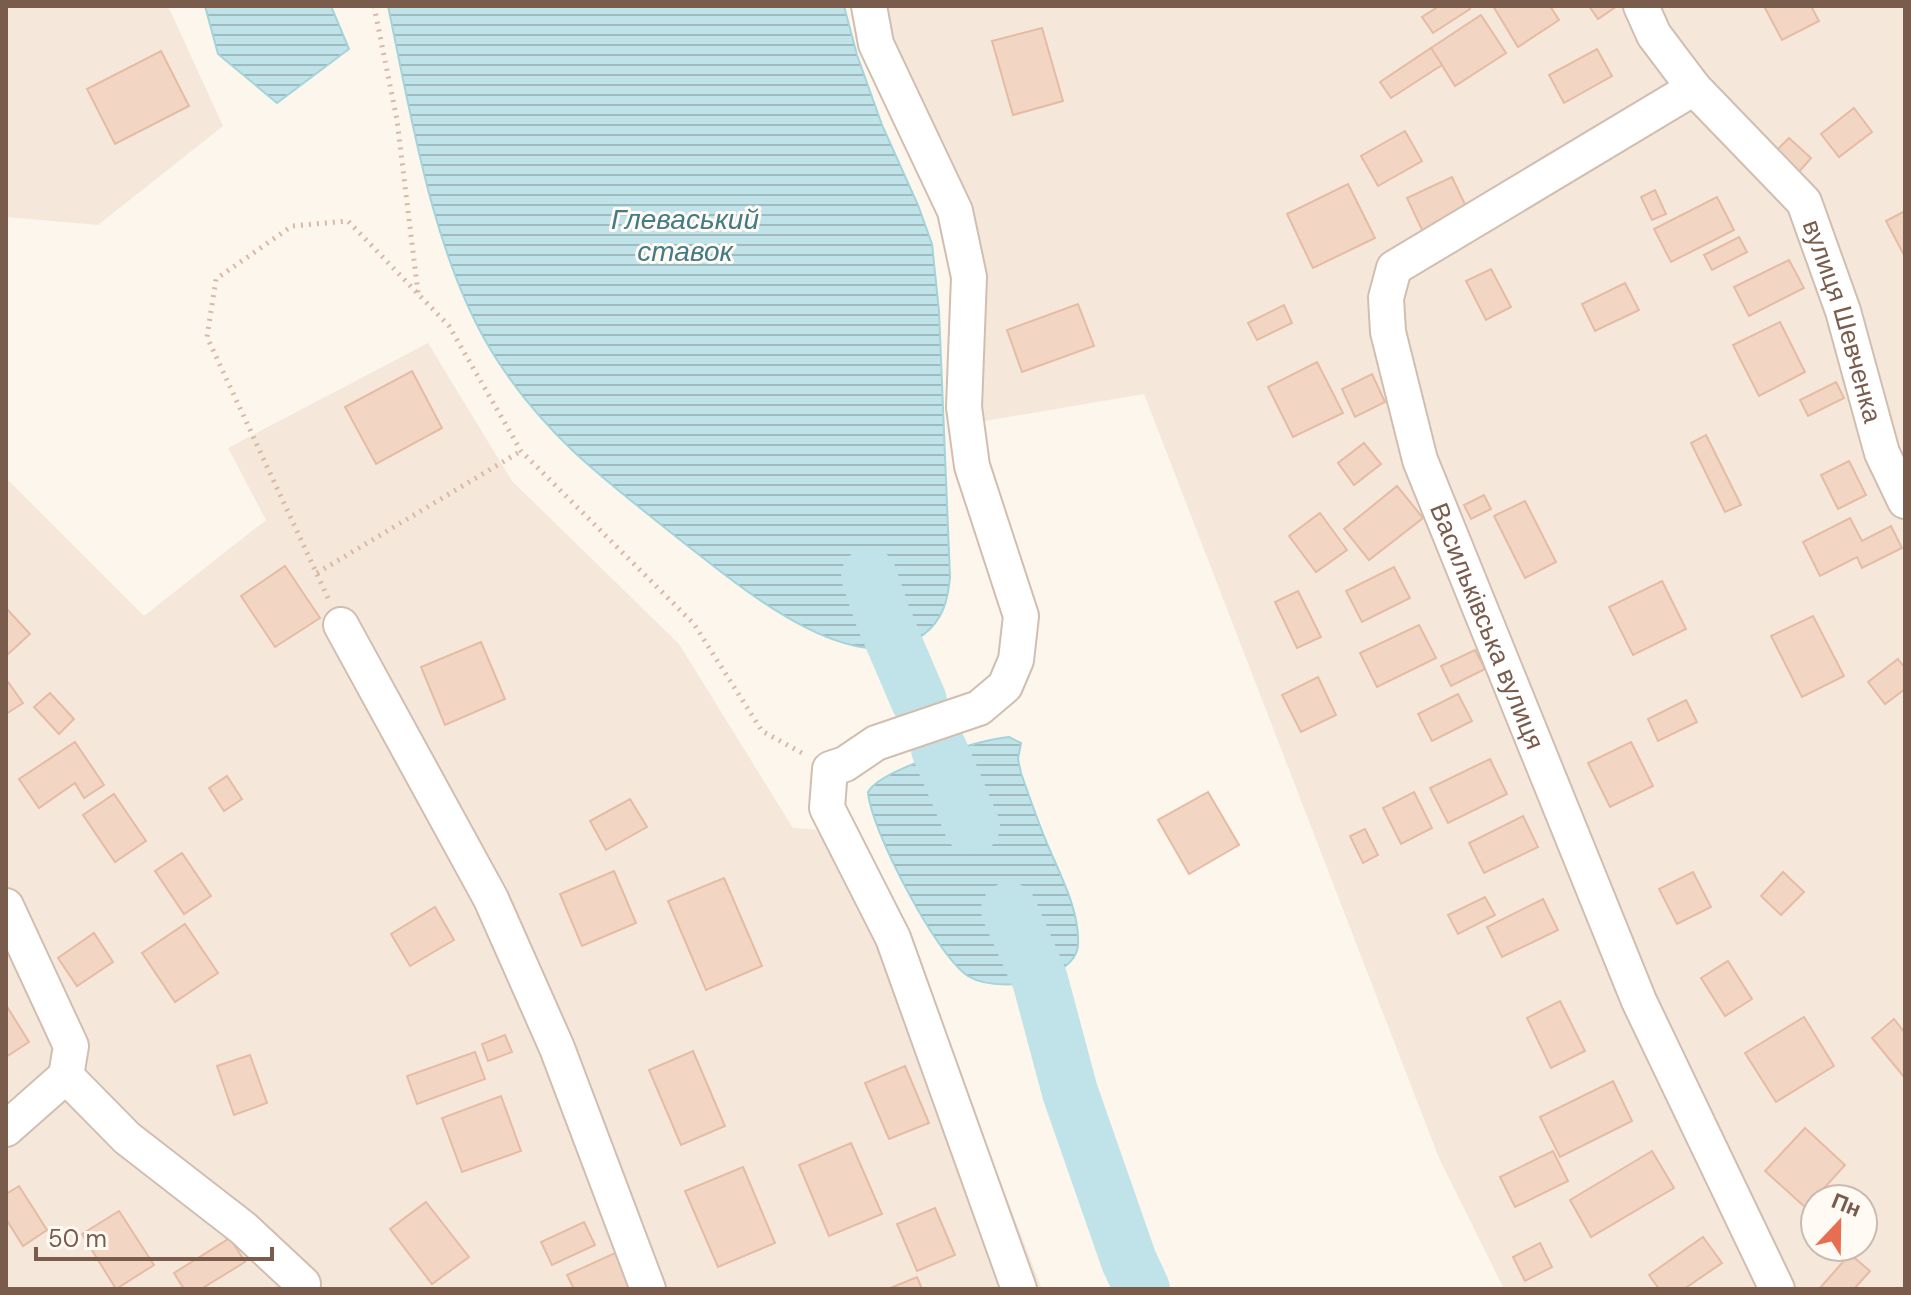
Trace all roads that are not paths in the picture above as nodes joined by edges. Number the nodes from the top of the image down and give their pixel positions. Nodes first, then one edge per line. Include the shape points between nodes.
1 (869, 6) edge
2 (1641, 6) edge
3 (1694, 88) junction
4 (1905, 501) edge
5 (341, 625) road end
6 (6, 906) edge
7 (66, 1076) junction
8 (6, 1129) edge
9 (303, 1284) dead end
10 (648, 1289) edge
11 (1019, 1289) edge
12 (1777, 1289) edge

1 - 11 street via 876,44 955,211 969,277 964,407 972,466 1021,616 1016,660 1005,686 979,708 876,743 830,769 827,808 893,938
2 - 3 street, вулиця Шевченка via 1654,35
3 - 4 street, вулиця Шевченка via 1804,202 1843,311 1882,453
3 - 12 street, Васильківська вулиця via 1394,268 1386,298 1388,332 1420,460 1627,972
5 - 10 street via 491,899 557,1048
6 - 7 street via 71,1046
7 - 8 street
7 - 9 street via 127,1138 243,1228

